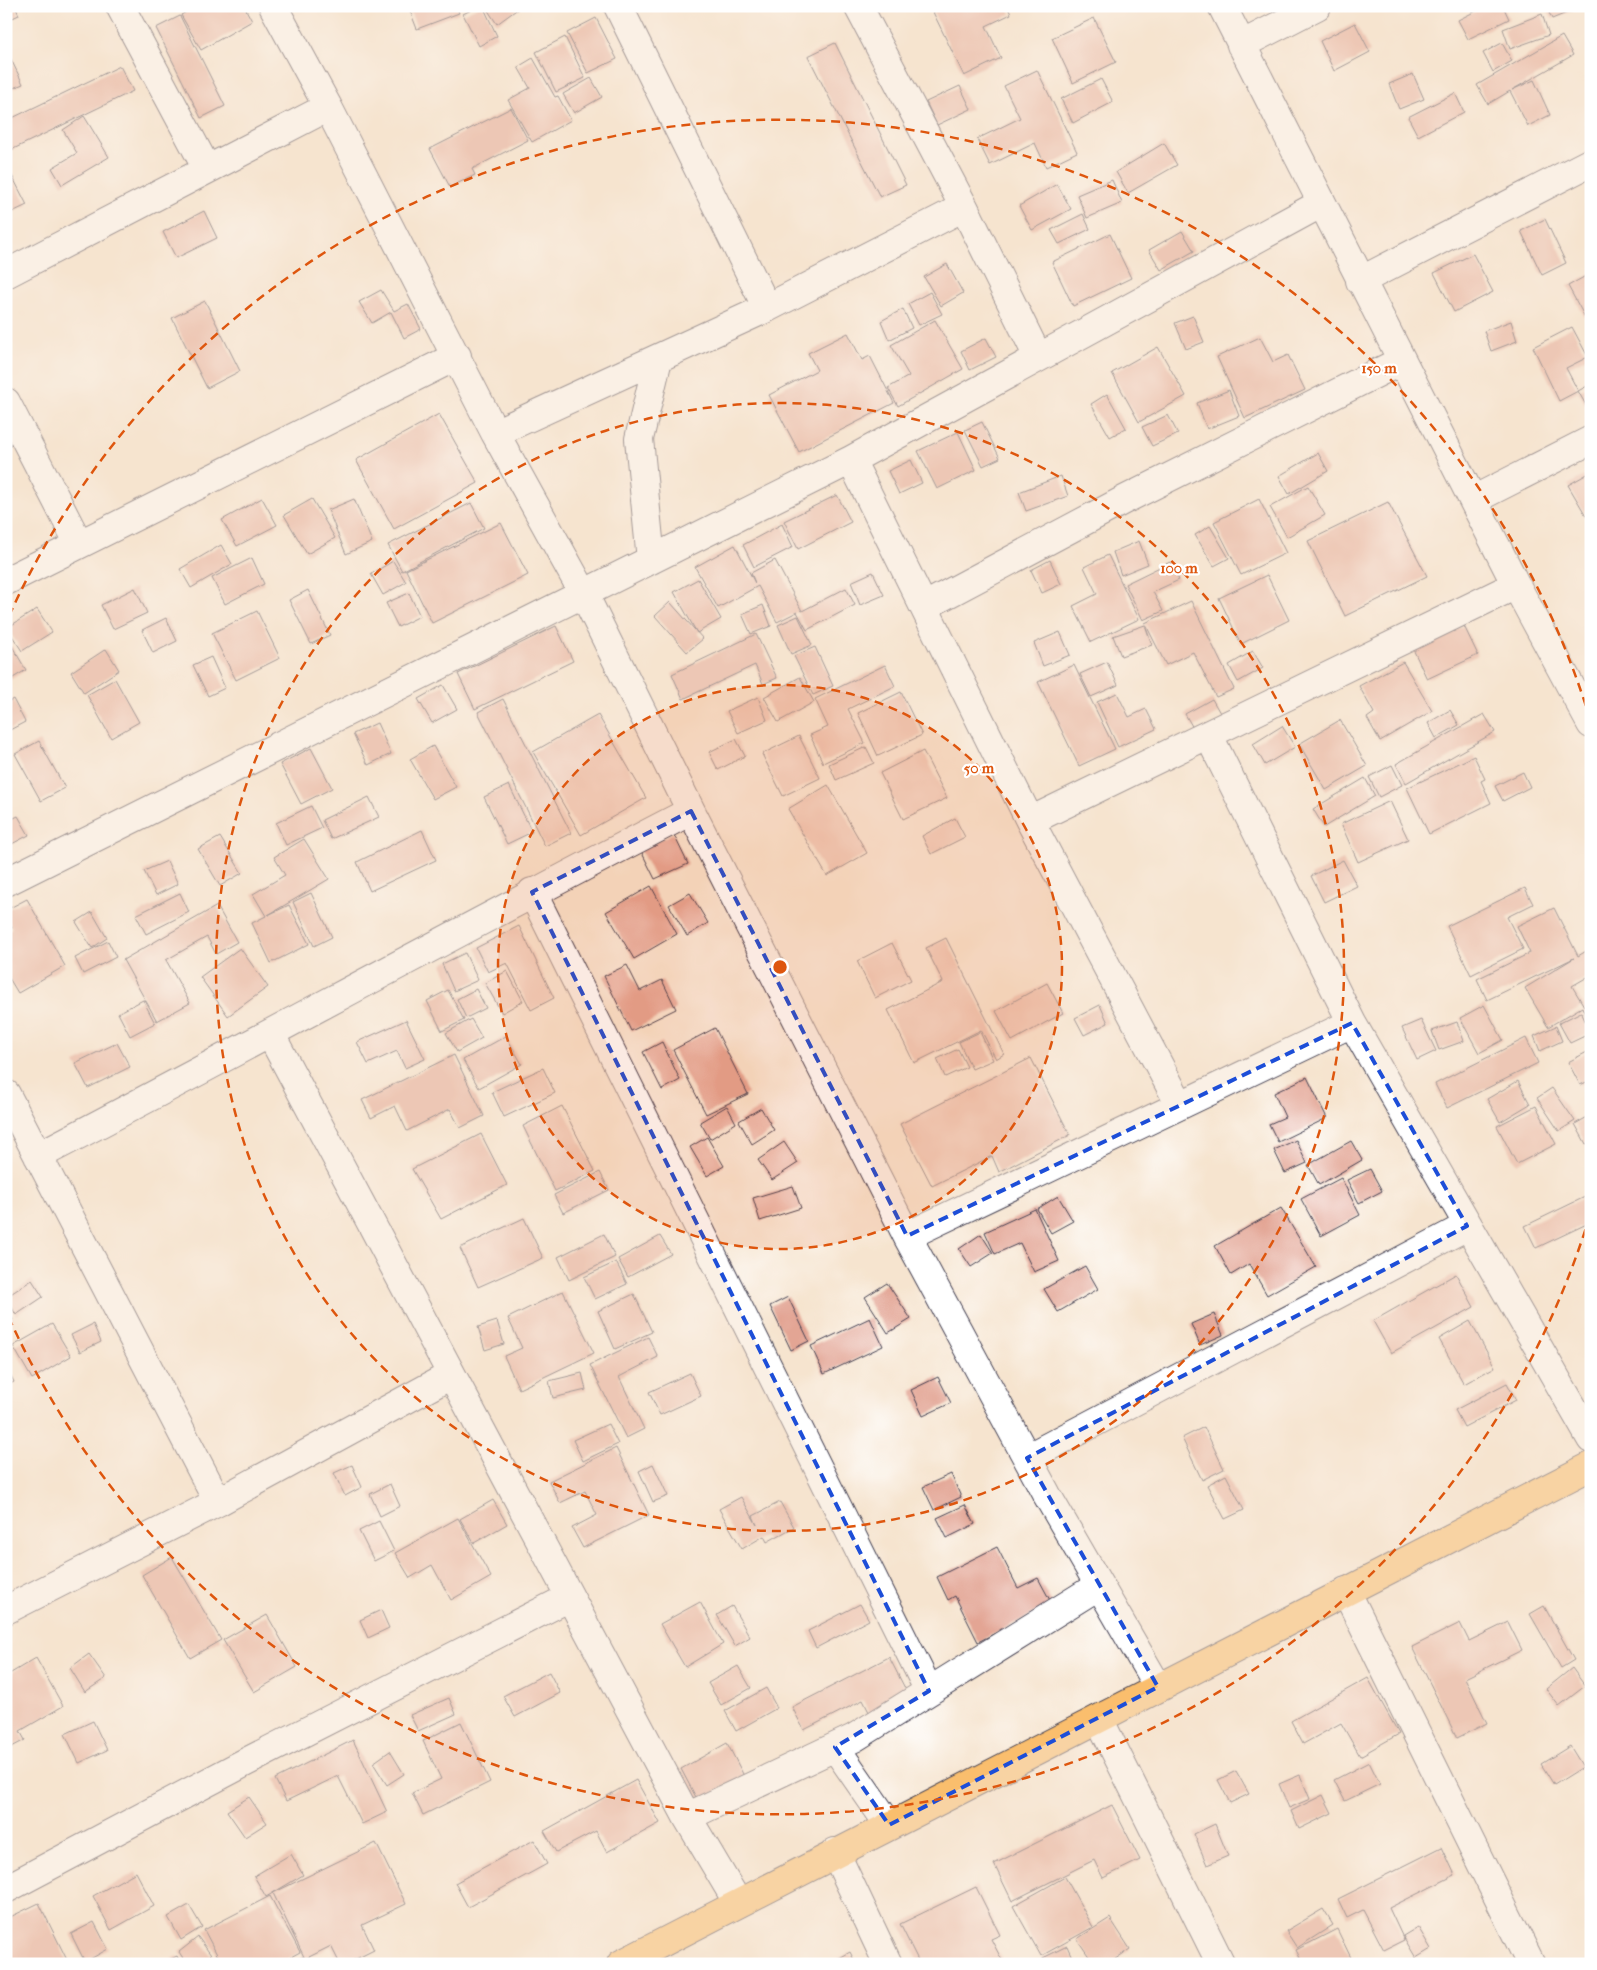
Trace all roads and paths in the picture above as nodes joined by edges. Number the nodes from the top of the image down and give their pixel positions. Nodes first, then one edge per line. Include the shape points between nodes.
1 (120, 6) edge
2 (273, 6) edge
3 (618, 6) edge
4 (858, 6) edge
5 (1222, 6) edge
6 (1317, 6) edge
7 (1241, 45) junction
8 (328, 107) junction
9 (1591, 162) edge
10 (206, 169) junction
11 (1322, 203) junction
12 (964, 207) junction
13 (6, 274) edge
14 (1360, 281) junction
15 (767, 308) junction
16 (457, 356) junction
17 (1038, 357) junction
18 (658, 359) junction
19 (1401, 360) junction
20 (6, 402) edge
21 (495, 433) junction
22 (1591, 440) edge
23 (852, 460) junction
24 (1473, 500) junction
25 (79, 544) junction
26 (652, 560) junction
27 (6, 581) edge
28 (1516, 585) junction
29 (584, 594) junction
30 (925, 606) junction
31 (1591, 724) edge
32 (1209, 736) junction
33 (691, 811) junction
34 (1030, 821) junction
35 (6, 882) edge
36 (532, 892) junction
37 (1352, 1024) junction
38 (271, 1035) junction
39 (6, 1094) edge
40 (1180, 1105) junction
41 (38, 1156) junction
42 (1467, 1226) junction
43 (907, 1236) junction
44 (452, 1375) junction
45 (1591, 1439) edge
46 (1027, 1458) junction
47 (1591, 1466) edge
48 (218, 1502) junction
49 (1098, 1586) junction
50 (1346, 1591) junction
51 (570, 1597) junction
52 (6, 1610) edge
53 (1158, 1687) junction
54 (928, 1691) junction
55 (1099, 1719) junction
56 (835, 1747) junction
57 (687, 1817) junction
58 (889, 1825) junction
59 (835, 1852) junction
60 (6, 1889) edge
61 (738, 1903) junction
62 (621, 1964) edge
63 (888, 1964) edge
64 (1221, 1964) edge
65 (1531, 1964) edge

1 - 10 street
2 - 8 street
3 - 15 street
4 - 12 street
5 - 7 street
6 - 7 street
7 - 11 street
8 - 10 street
8 - 16 street
9 - 14 street
10 - 13 street
11 - 14 street
11 - 17 street
12 - 15 street
12 - 17 street
14 - 19 street
15 - 18 street
16 - 21 street
16 - 25 street
17 - 23 street
18 - 21 street
18 - 26 street via 640,439
19 - 24 street
19 - 30 street via 1124,500
20 - 25 street
21 - 29 street
22 - 24 street
23 - 26 street
23 - 30 street
24 - 28 street
25 - 27 street
26 - 29 street
28 - 31 street
28 - 32 street
29 - 33 street
29 - 35 street
30 - 34 street
32 - 34 street
32 - 37 street
33 - 36 street
33 - 43 street
34 - 40 street
36 - 38 street
36 - 54 street
37 - 40 street
37 - 42 street
38 - 41 street
38 - 44 street
39 - 41 street
40 - 43 street
41 - 48 street
42 - 45 street
42 - 46 street
43 - 46 street
44 - 48 street
44 - 51 street
46 - 49 street
47 - 50 highway
48 - 52 street
49 - 53 street
49 - 54 street
50 - 53 highway
50 - 65 street
51 - 57 street
51 - 60 street
53 - 55 highway
54 - 56 street
55 - 58 highway
55 - 64 street
56 - 57 street
56 - 58 street
57 - 61 street
58 - 59 highway
59 - 61 highway
59 - 63 street
61 - 62 highway

